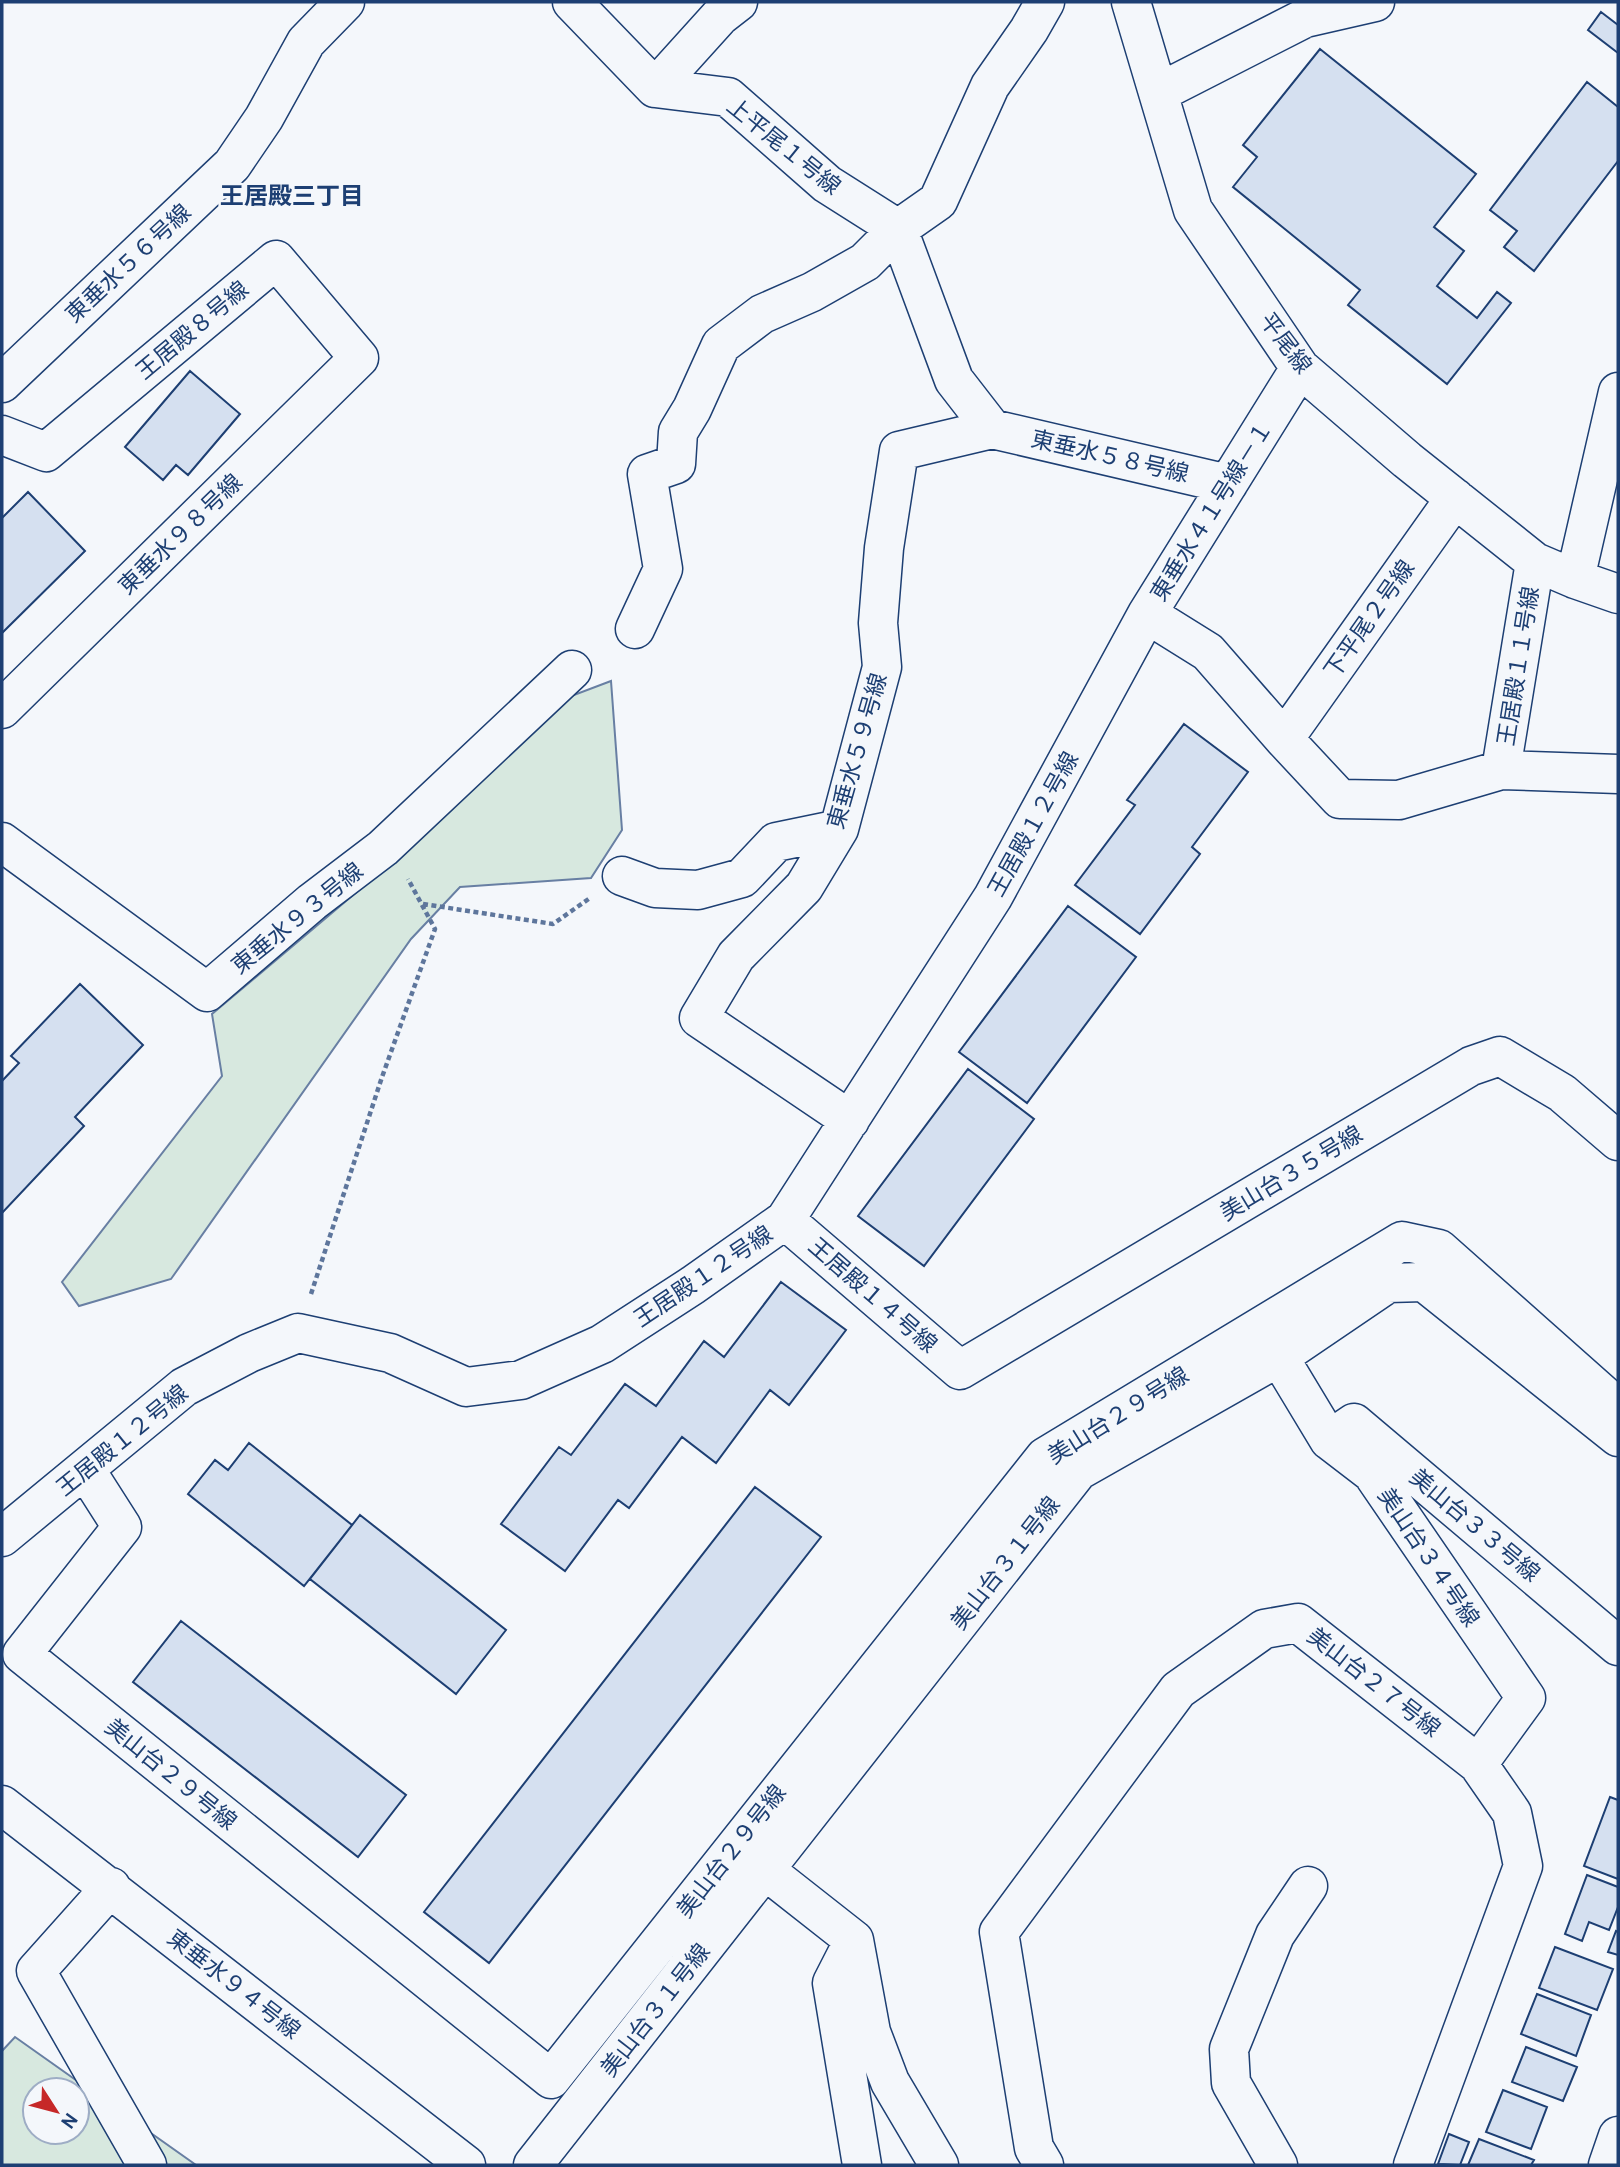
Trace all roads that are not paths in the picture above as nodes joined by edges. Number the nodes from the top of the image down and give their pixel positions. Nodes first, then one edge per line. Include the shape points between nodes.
1 (345, 2) edge
2 (572, 2) edge
3 (738, 2) edge
4 (1045, 2) edge
5 (1131, 2) edge
6 (1375, 2) edge
7 (655, 88) junction
8 (1158, 93) junction
9 (898, 229) junction
10 (359, 358) joint
11 (1300, 368) junction
12 (2, 383) edge
13 (1618, 392) edge
14 (992, 429) junction
15 (2, 435) edge
16 (1228, 484) junction
17 (1455, 498) junction
18 (1535, 562) junction
19 (1575, 579) junction
20 (1618, 594) edge
21 (1147, 614) junction
22 (635, 629) dead end
23 (572, 670) dead end
24 (2, 709) edge
25 (1284, 739) junction
26 (1501, 770) junction
27 (1618, 774) edge
28 (839, 829) junction
29 (2, 842) edge
30 (622, 876) road end
31 (850, 1120) junction
32 (1618, 1141) edge
33 (785, 1220) junction
34 (1279, 1357) junction
35 (960, 1370) joint
36 (1618, 1408) edge
37 (1618, 1437) edge
38 (1329, 1440) junction
39 (85, 1469) junction
40 (2, 1537) edge
41 (1618, 1646) edge
42 (1478, 1764) junction
43 (2, 1805) edge
44 (765, 1870) junction
45 (1308, 1886) dead end
46 (111, 1887) junction
47 (854, 1940) junction
48 (1618, 2136) edge
49 (147, 2165) edge
50 (466, 2165) edge
51 (533, 2165) edge
52 (862, 2165) edge
53 (939, 2165) edge
54 (1044, 2165) edge
55 (1278, 2165) edge
56 (1413, 2165) edge
57 (1608, 2165) edge

1 - 12 street, 東垂水５６号線 via 306,42 232,165
2 - 7 street
3 - 7 street
4 - 9 street via 990,86 938,201
5 - 8 street, 平尾線
6 - 8 street via 1305,18
7 - 9 street, 上平尾１号線 via 728,97 827,184
8 - 11 street, 平尾線 via 1193,209
9 - 14 street via 954,380
9 - 22 street via 865,262 762,314 721,345 678,432 676,464 647,474 663,569
10 - 15 street, 王居殿８号線 via 276,260 46,452
10 - 24 street, 東垂水９８号線
11 - 16 street, 東垂水４１号線－１
11 - 17 street, 平尾線
13 - 19 street
14 - 16 street, 東垂水５８号線
14 - 28 street, 東垂水５９号線 via 899,451 878,623 882,667
16 - 21 street, 東垂水４１号線－１
17 - 18 street, 平尾線
17 - 25 street, 下平尾２号線
18 - 19 street, 平尾線
18 - 26 street, 王居殿１１号線
19 - 20 street, 平尾線
21 - 25 street, 東垂水４１号線－１ via 1208,652
21 - 31 street, 王居殿１２号線 via 993,897
23 - 29 street, 東垂水９３号線 via 383,848 207,992
25 - 26 street, 東垂水４１号線－１ via 1340,799 1399,800
26 - 27 street, 東垂水４１号線－１
28 - 30 street via 776,842 742,878 698,890 654,888
28 - 31 street, 東垂水５９号線 via 804,887 736,956 699,1018
31 - 33 street, 王居殿１２号線
32 - 35 street, 美山台３５号線 via 1562,1093 1500,1056 1471,1066
33 - 35 street, 王居殿１４号線
33 - 39 street, 王居殿１２号線 via 602,1344 522,1380 466,1387 390,1353 298,1333 184,1387
34 - 37 street, 美山台３１号線 via 1388,1283 1424,1282
34 - 38 street, 美山台３４号線
34 - 44 street, 美山台３１号線 via 1078,1471
36 - 39 street, 美山台２９号線 via 1439,1249 1402,1241 1045,1457 551,2079 22,1654 122,1527
38 - 41 street, 美山台３３号線 via 1354,1423
38 - 42 street, 美山台３４号線 via 1372,1473 1526,1699
39 - 40 street, 王居殿１２号線
42 - 54 street, 美山台２７号線 via 1298,1623 1264,1629 1178,1690 999,1932 1034,2148
42 - 56 street, 美山台２７号線 via 1512,1813 1523,1866
43 - 46 street, 東垂水９４号線
44 - 47 street
44 - 51 street, 美山台３１号線
45 - 55 street via 1275,1935 1229,2049 1231,2083
46 - 49 street via 36,1971
46 - 50 street, 東垂水９４号線
47 - 52 street via 832,1983
47 - 53 street via 871,2032 890,2082
48 - 57 street

